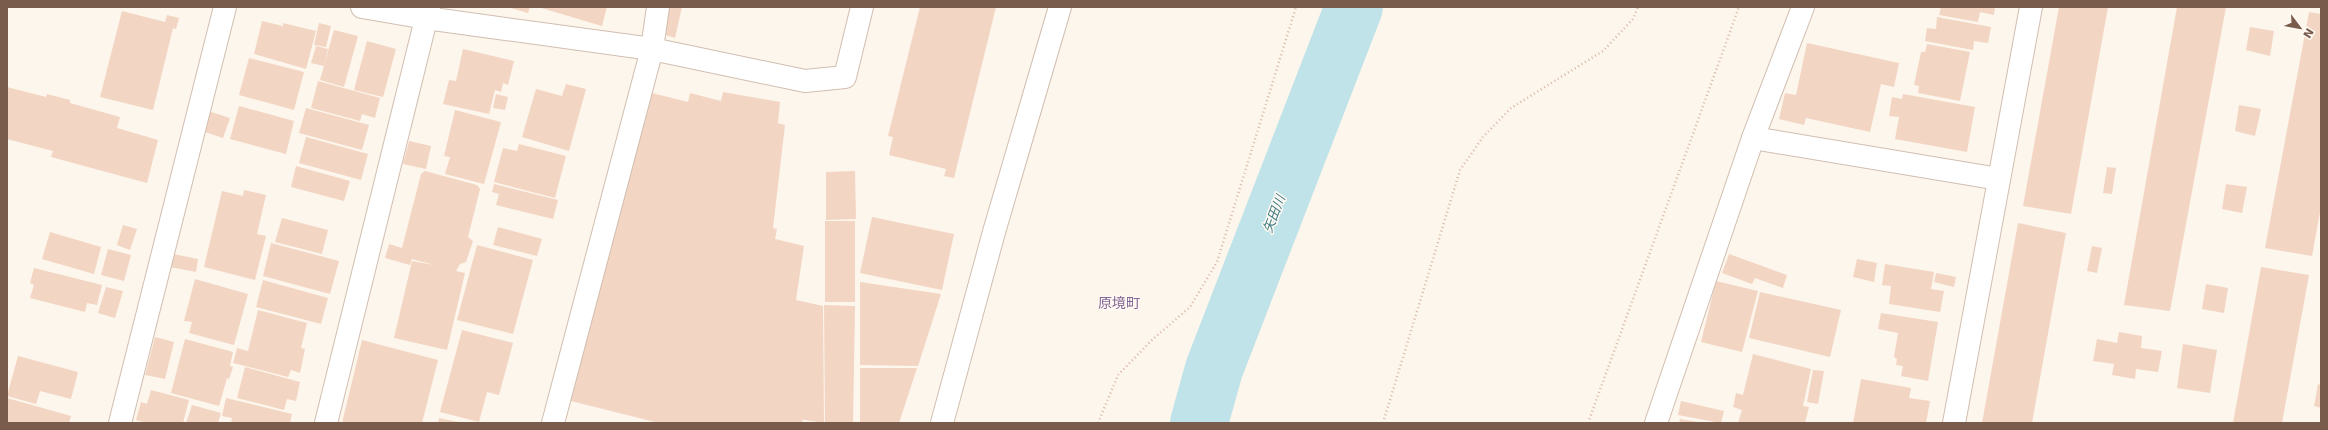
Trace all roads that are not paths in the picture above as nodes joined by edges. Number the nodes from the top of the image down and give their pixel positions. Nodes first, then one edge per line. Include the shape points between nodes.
1 (225, 7) edge
2 (362, 7) edge
3 (658, 7) edge
4 (862, 7) edge
5 (1060, 7) edge
6 (1803, 7) edge
7 (2031, 7) edge
8 (428, 13) edge
9 (652, 49) junction
10 (1753, 138) junction
11 (1999, 179) junction
12 (558, 422) edge
13 (120, 423) edge
14 (326, 423) edge
15 (942, 423) edge
16 (1656, 423) edge
17 (1954, 423) edge

1 - 13 street
2 - 8 street
3 - 9 street
4 - 9 street via 845,77 806,81
5 - 15 street via 994,232
6 - 10 street
7 - 11 street
8 - 9 street
8 - 14 street
9 - 12 street
10 - 11 street
10 - 16 street
11 - 17 street

